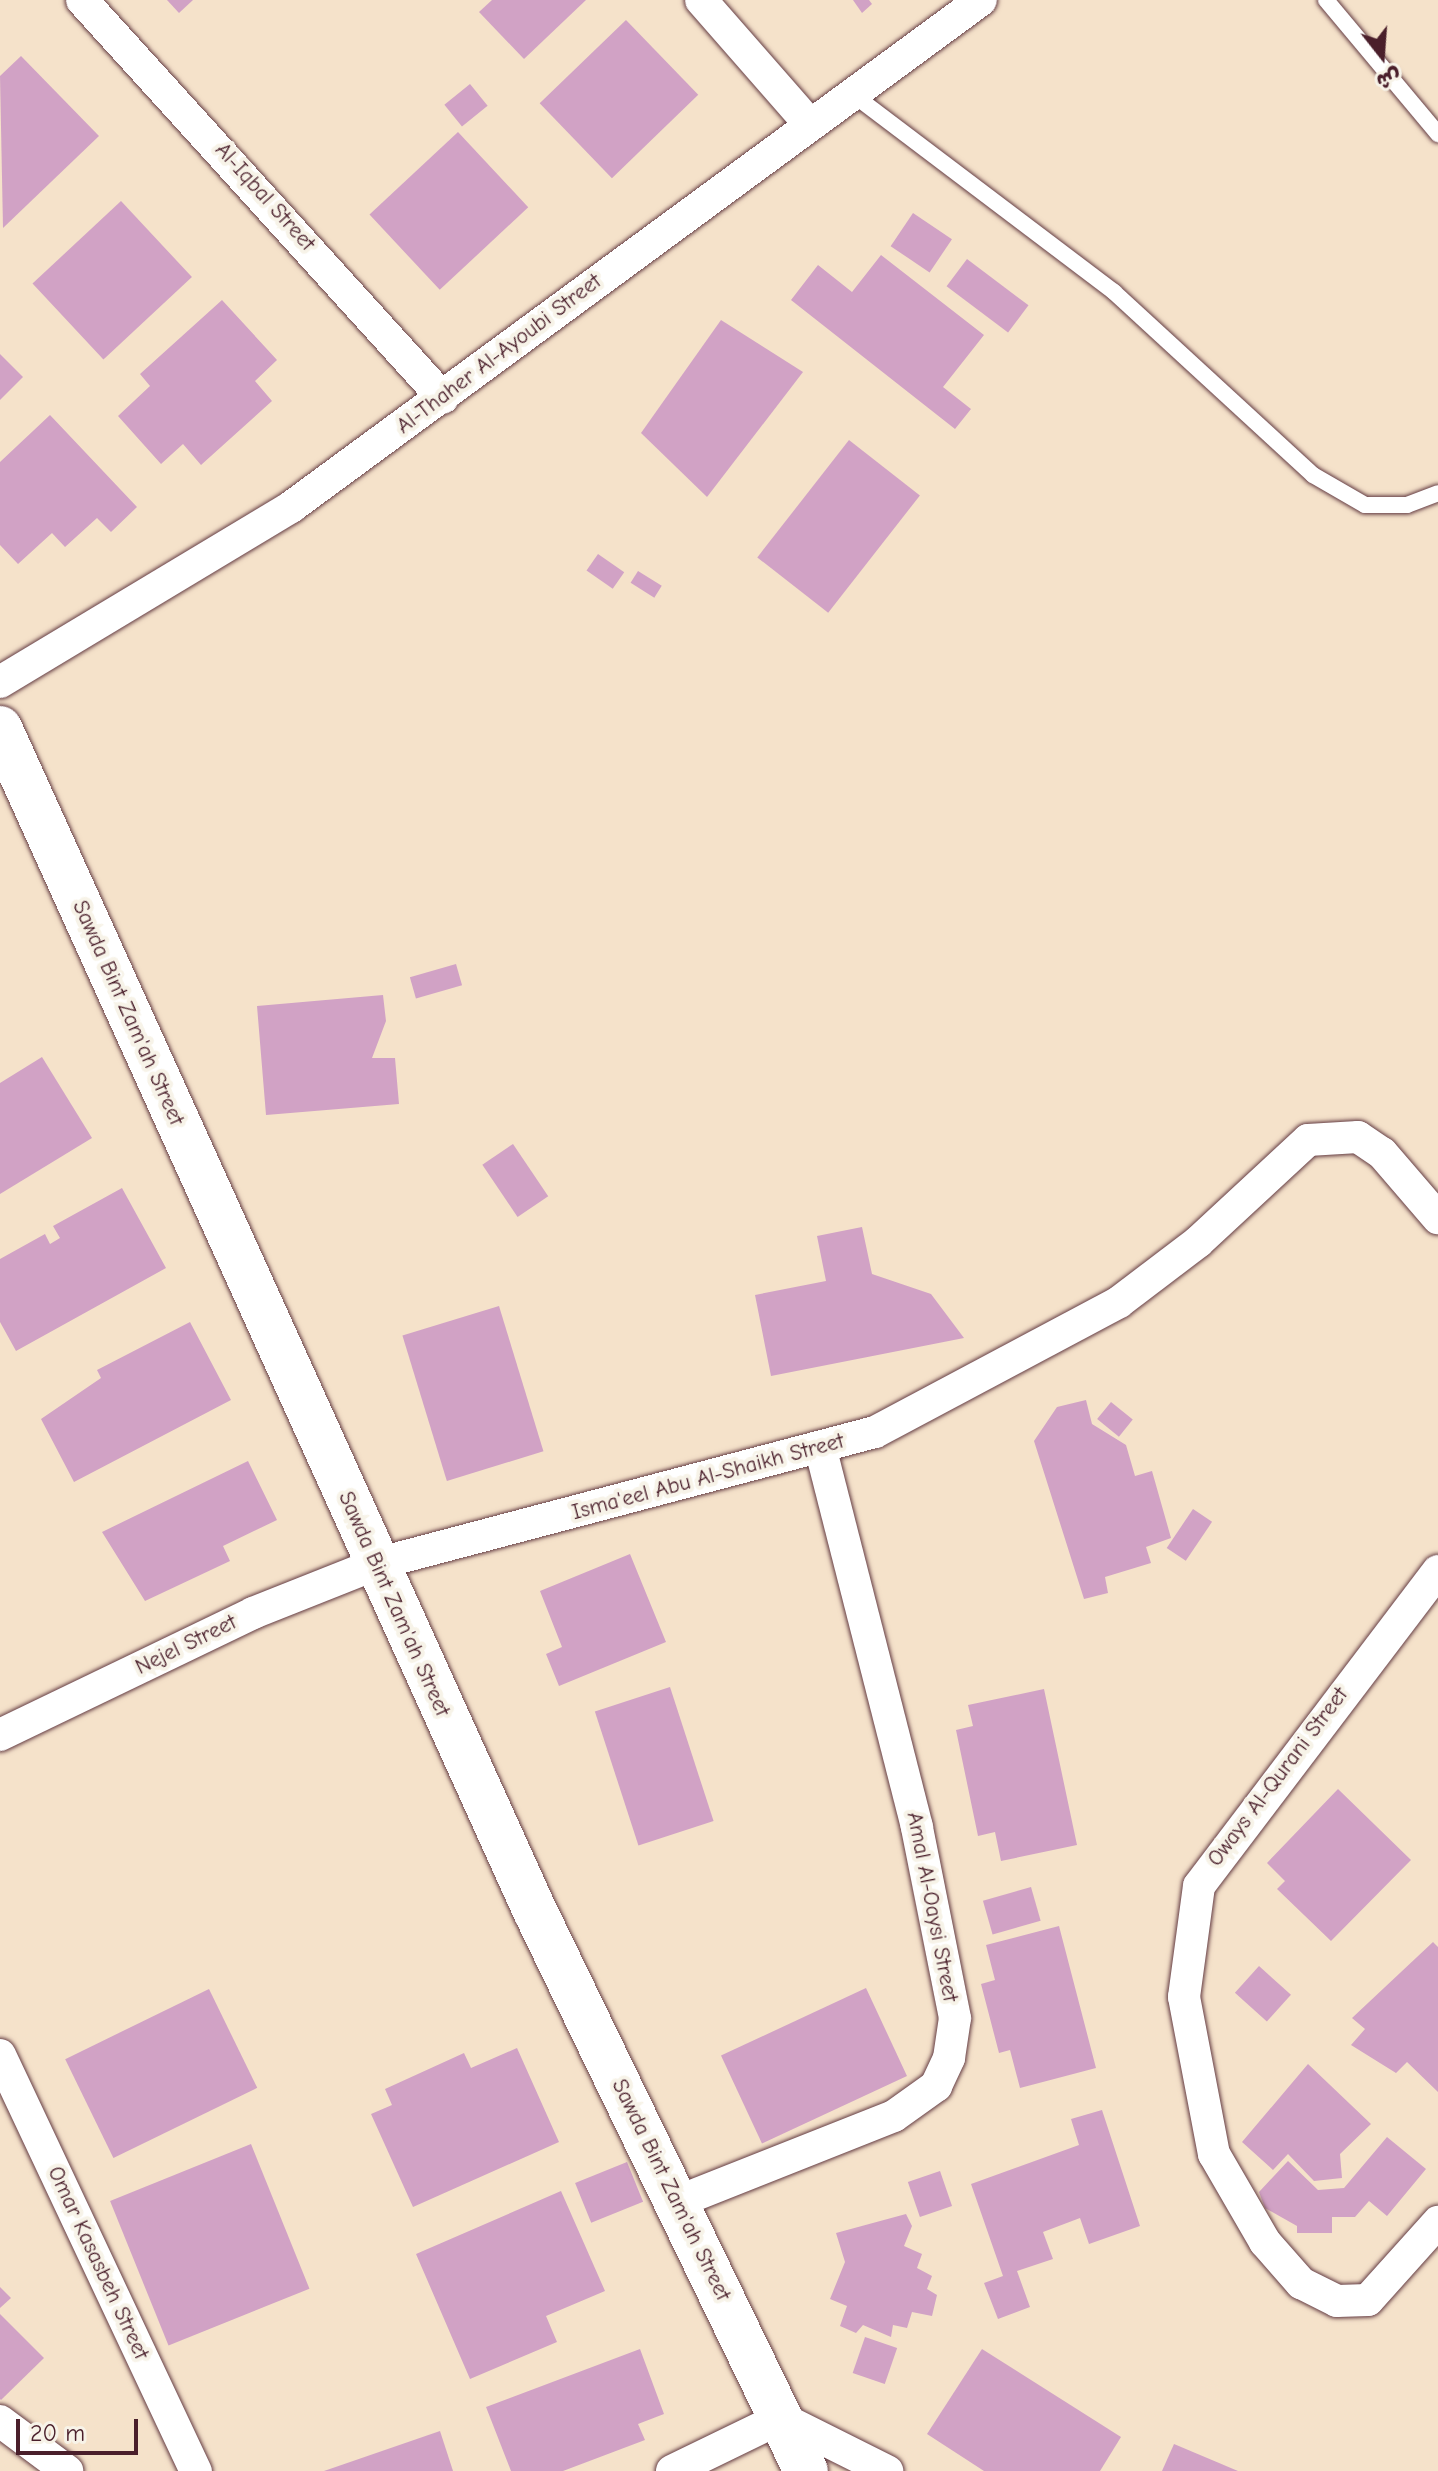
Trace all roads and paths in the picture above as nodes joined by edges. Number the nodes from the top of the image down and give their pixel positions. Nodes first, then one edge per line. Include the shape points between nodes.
1 (82, 0) edge
2 (701, 0) edge
3 (981, 0) edge
4 (1326, 0) edge
5 (850, 92) junction
6 (807, 121) junction
7 (1438, 134) edge
8 (443, 398) junction
9 (1438, 493) edge
10 (0, 682) edge
11 (0, 728) edge
12 (1438, 1218) edge
13 (821, 1451) junction
14 (376, 1564) junction
15 (1438, 1571) edge
16 (0, 1735) edge
17 (0, 2055) edge
18 (677, 2202) junction
19 (1438, 2222) edge
20 (781, 2418) junction
21 (0, 2421) edge
22 (67, 2471) edge
23 (196, 2471) edge
24 (672, 2471) edge
25 (806, 2471) edge
26 (887, 2471) edge

1 - 8 street, Al-Iqbal Street
2 - 6 street
3 - 5 street, Al-Thaher Al-Ayoubi Street
4 - 7 lane
5 - 6 street, Al-Thaher Al-Ayoubi Street
5 - 9 lane via 1114,292 1313,475 1365,505 1407,505
6 - 8 street, Al-Thaher Al-Ayoubi Street
8 - 10 street, Al-Thaher Al-Ayoubi Street via 291,507
11 - 14 street, Sawda Bint Zam'ah Street
12 - 13 street, Isma'eel Abu Al-Shaikh Street via 1382,1153 1336,1134 1308,1140 1272,1166 1198,1242 1058,1340
13 - 14 street, Isma'eel Abu Al-Shaikh Street
13 - 18 street, Amal Al-Oaysi Street via 917,1827 955,2018 949,2058 936,2086 894,2116
14 - 16 street, Nejel Street via 253,1613
14 - 18 street, Sawda Bint Zam'ah Street
15 - 19 street, Oways Al-Qurani Street via 1199,1886 1184,1997 1214,2154 1265,2242 1301,2283 1337,2301 1368,2300
17 - 23 street, Omar Kasasbeh Street
18 - 20 street, Sawda Bint Zam'ah Street
20 - 24 street
20 - 25 street, Sawda Bint Zam'ah Street
20 - 26 street
21 - 22 street

